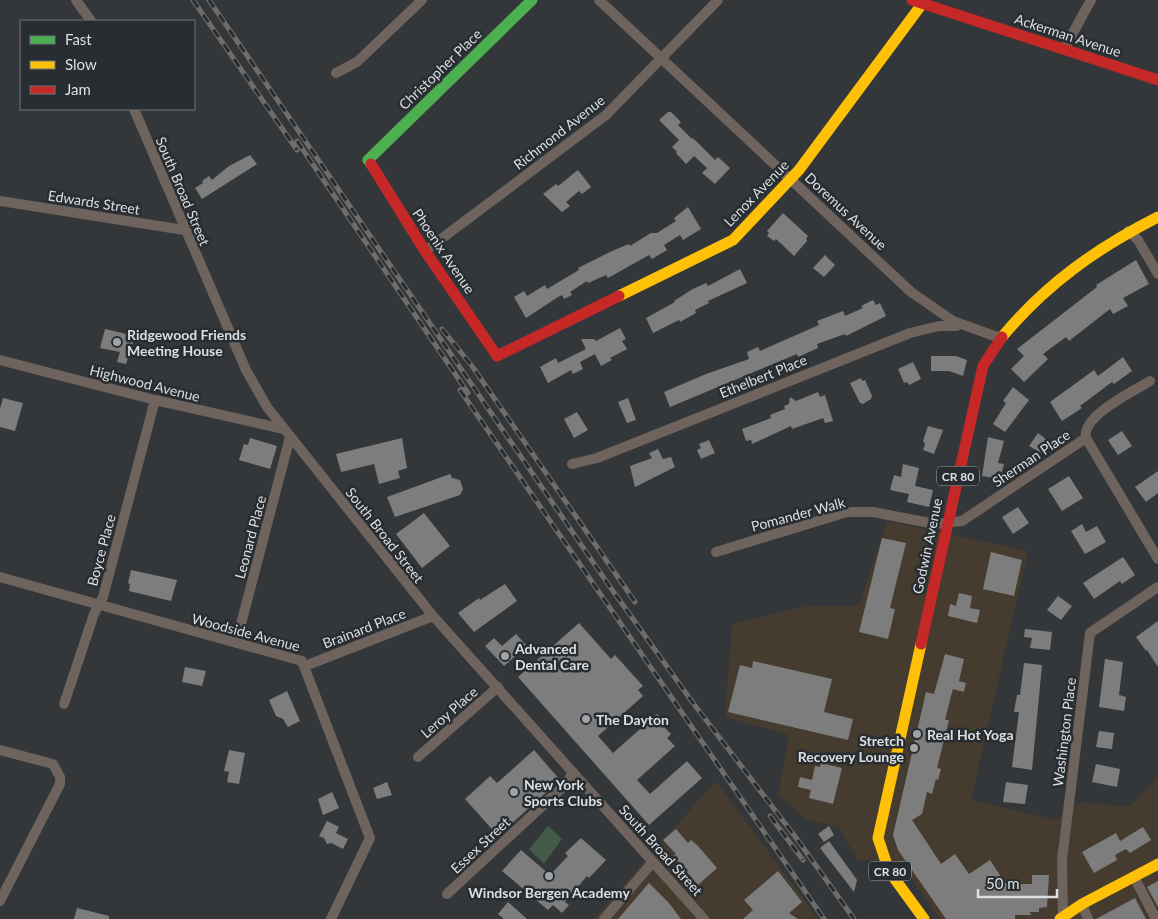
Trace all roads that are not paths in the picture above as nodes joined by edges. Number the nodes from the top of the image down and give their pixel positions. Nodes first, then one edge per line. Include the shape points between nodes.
1 (76, 0) edge
2 (422, 0) edge
3 (532, 0) edge
4 (599, 0) edge
5 (718, 0) edge
6 (1091, 0) edge
7 (917, 2) edge
8 (90, 20) edge
9 (1064, 49) junction
10 (660, 58) junction
11 (336, 73) dead end
12 (1158, 80) edge
13 (134, 110) edge
14 (368, 160) joint
15 (791, 178) junction
16 (0, 201) edge
17 (1158, 217) edge
18 (184, 230) junction
19 (1128, 231) junction
20 (425, 251) junction
21 (1158, 274) edge
22 (967, 326) junction
23 (1000, 338) junction
24 (497, 356) joint
25 (0, 360) edge
26 (1150, 381) dead end
27 (155, 400) junction
28 (287, 433) junction
29 (1086, 438) junction
30 (572, 464) dead end
31 (947, 524) junction
32 (716, 552) dead end
33 (1158, 559) edge
34 (0, 577) edge
35 (1158, 587) edge
36 (99, 605) junction
37 (433, 616) junction
38 (236, 643) junction
39 (306, 666) junction
40 (498, 687) junction
41 (64, 704) dead end
42 (0, 750) edge
43 (418, 757) dead end
44 (573, 772) junction
45 (652, 863) junction
46 (1158, 864) edge
47 (1134, 877) junction
48 (447, 894) dead end
49 (0, 902) edge
50 (1082, 904) junction
51 (1061, 918) edge
52 (331, 919) edge
53 (604, 919) edge
54 (704, 919) edge
55 (924, 919) edge
56 (1088, 919) edge
57 (1156, 919) edge

1 - 8 street
2 - 11 street via 357,62
3 - 14 street, Christopher Place
4 - 10 street, Doremus Avenue
5 - 10 street, Richmond Avenue
6 - 9 street
7 - 9 street, Ackerman Avenue
7 - 15 street, Lenox Avenue
9 - 12 street, Ackerman Avenue
10 - 15 street, Doremus Avenue
10 - 20 street, Richmond Avenue via 606,115
13 - 18 street, South Broad Street
14 - 20 street, Phoenix Avenue
15 - 22 street, Doremus Avenue via 917,297 941,315
15 - 24 street, Lenox Avenue via 732,240
16 - 18 street, Edwards Street
17 - 19 street, Godwin Avenue / CR 80
18 - 28 street, South Broad Street via 246,370 267,407
19 - 21 street via 1138,240
19 - 23 street, Godwin Avenue / CR 80 via 1071,266
20 - 24 street, Phoenix Avenue
22 - 23 street, Doremus Avenue
22 - 30 street, Ethelbert Place via 939,326 910,333 597,458
23 - 31 street, Godwin Avenue / CR 80 via 990,350 981,372
25 - 27 street, Highwood Avenue
26 - 29 street via 1090,422
27 - 28 street, Highwood Avenue
27 - 36 street, Boyce Place
28 - 37 street, South Broad Street
28 - 38 street, Leonard Place
29 - 31 street, Sherman Place via 962,521
29 - 33 street, Sherman Place
31 - 32 street, Pomander Walk via 873,512 848,512
31 - 55 street, Godwin Avenue / CR 80 via 878,838 881,854 893,876
34 - 36 street, Woodside Avenue
35 - 51 street, Washington Place via 1090,633 1062,860
36 - 38 street, Woodside Avenue
36 - 41 street, Boyce Place
37 - 39 street, Brainard Place
37 - 40 street, South Broad Street
38 - 39 street, Woodside Avenue via 302,661
39 - 52 street, Woodside Avenue via 370,838
40 - 43 street, Leroy Place
40 - 44 street, South Broad Street
42 - 49 street via 53,764 60,776 60,784
44 - 45 street, South Broad Street
44 - 48 street, Essex Street via 566,784
45 - 53 street
45 - 54 street, South Broad Street
46 - 47 street
47 - 50 street
47 - 57 street
50 - 51 street
50 - 56 street

